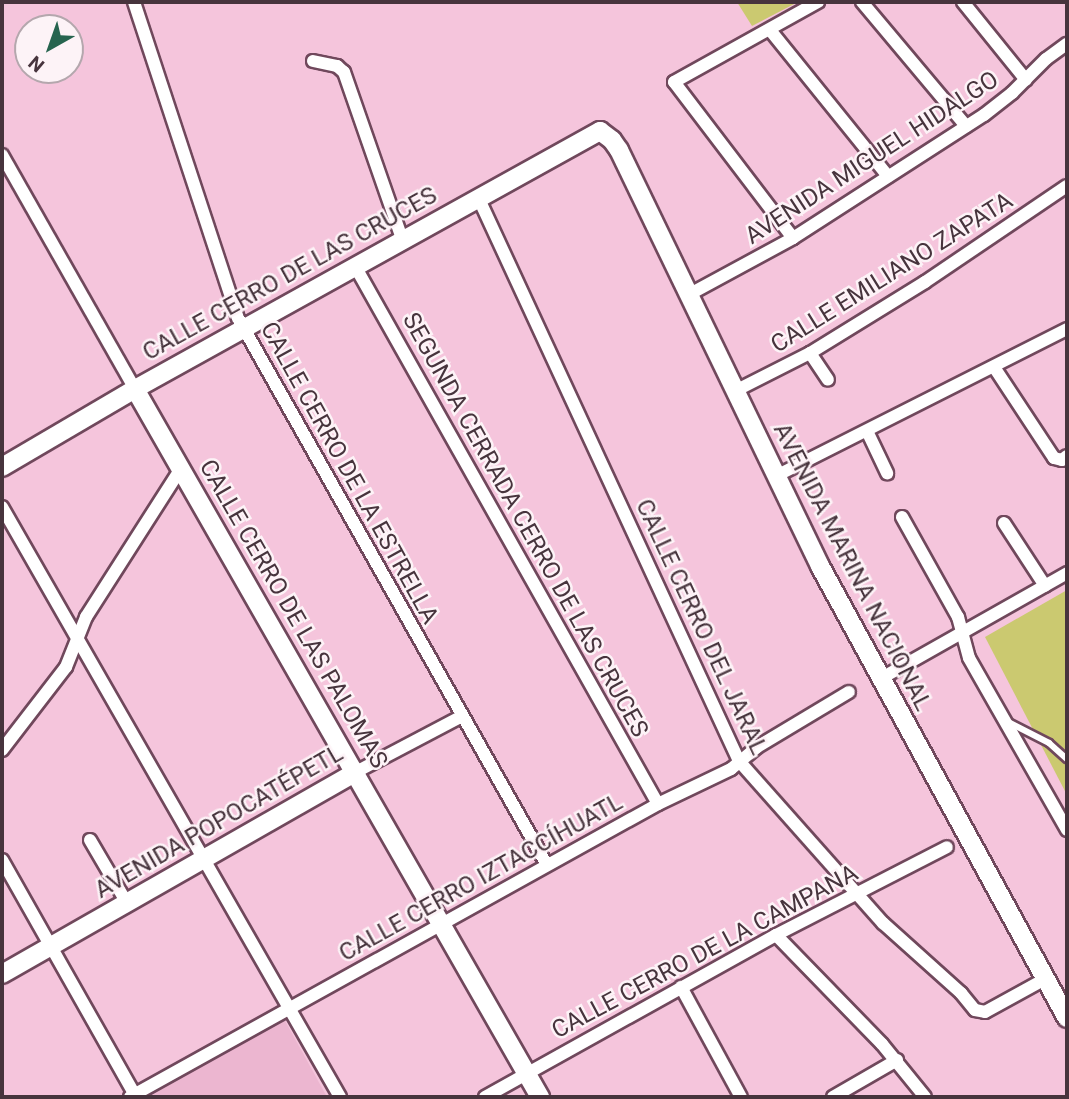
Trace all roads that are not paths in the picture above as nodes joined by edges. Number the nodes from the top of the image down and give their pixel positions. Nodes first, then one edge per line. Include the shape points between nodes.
1 (134, 2) edge
2 (818, 2) edge
3 (862, 2) edge
4 (963, 2) edge
5 (770, 30) junction
6 (1067, 44) edge
7 (313, 61) dead end
8 (1026, 80) junction
9 (966, 126) junction
10 (605, 133) joint
11 (2, 155) edge
12 (888, 176) junction
13 (1067, 186) edge
14 (478, 197) junction
15 (793, 238) junction
16 (402, 239) junction
17 (355, 266) junction
18 (690, 294) junction
19 (244, 328) junction
20 (1067, 329) edge
21 (810, 353) junction
22 (994, 367) junction
23 (828, 380) dead end
24 (135, 389) junction
25 (735, 391) junction
26 (867, 431) junction
27 (1063, 458) edge
28 (2, 467) edge
29 (182, 467) junction
30 (887, 473) dead end
31 (776, 477) junction
32 (2, 507) edge
33 (902, 517) dead end
34 (1003, 523) dead end
35 (1067, 573) edge
36 (1045, 586) junction
37 (963, 634) junction
38 (78, 641) junction
39 (880, 679) junction
40 (849, 692) dead end
41 (462, 716) junction
42 (1006, 721) junction
43 (2, 750) edge
44 (1067, 759) edge
45 (738, 761) junction
46 (356, 772) junction
47 (658, 804) junction
48 (1067, 830) edge
49 (90, 840) dead end
50 (947, 847) dead end
51 (203, 858) junction
52 (2, 860) edge
53 (547, 865) junction
54 (859, 893) junction
55 (127, 903) junction
56 (441, 924) junction
57 (776, 935) junction
58 (51, 946) junction
59 (2, 974) edge
60 (1045, 979) junction
61 (681, 987) junction
62 (289, 1009) junction
63 (1067, 1018) edge
64 (897, 1060) junction
65 (527, 1073) junction
66 (134, 1096) edge
67 (340, 1097) edge
68 (485, 1097) edge
69 (540, 1097) edge
70 (741, 1097) edge
71 (833, 1097) edge
72 (925, 1097) edge

1 - 19 street, CALLE CERRO DE LA ESTRELLA
2 - 5 street
3 - 9 street
4 - 8 street
5 - 12 street
5 - 15 street via 674,82
6 - 8 street, AVENIDA MIGUEL HIDALGO
7 - 16 street via 341,68
8 - 9 street, AVENIDA MIGUEL HIDALGO
9 - 12 street, AVENIDA MIGUEL HIDALGO
10 - 14 street, CALLE CERRO DE LAS CRUCES via 594,131
10 - 18 street, AVENIDA MARINA NACIONAL via 619,150
11 - 24 street, CALLE CERRO DE LAS PALOMAS
12 - 15 street, AVENIDA MIGUEL HIDALGO
13 - 21 street, CALLE EMILIANO ZAPATA
14 - 16 street, CALLE CERRO DE LAS CRUCES
14 - 45 street, CALLE CERRO DEL JARAL
15 - 18 street, AVENIDA MIGUEL HIDALGO
16 - 17 street, CALLE CERRO DE LAS CRUCES
17 - 19 street, CALLE CERRO DE LAS CRUCES
17 - 47 street, SEGUNDA CERRADA CERRO DE LAS CRUCES
18 - 25 street, AVENIDA MARINA NACIONAL
19 - 24 street, CALLE CERRO DE LAS CRUCES
19 - 41 street, CALLE CERRO DE LA ESTRELLA
20 - 22 street
21 - 23 street
21 - 25 street, CALLE EMILIANO ZAPATA
22 - 26 street
22 - 27 street via 1046,449
24 - 28 street, CALLE CERRO DE LAS CRUCES
24 - 29 street, CALLE CERRO DE LAS PALOMAS
25 - 31 street, AVENIDA MARINA NACIONAL
26 - 30 street
26 - 31 street
29 - 38 street via 86,617
29 - 46 street, CALLE CERRO DE LAS PALOMAS
31 - 39 street, AVENIDA MARINA NACIONAL
32 - 38 street
33 - 37 street
34 - 36 street
35 - 36 street
36 - 37 street
37 - 39 street
37 - 42 street via 969,658
38 - 43 street via 66,667
38 - 51 street
39 - 60 street, AVENIDA MARINA NACIONAL
40 - 45 street, CALLE CERRO IZTACCÍHUATL
41 - 46 street, AVENIDA POPOCATÉPETL
41 - 53 street, CALLE CERRO DE LA ESTRELLA
42 - 44 lane via 1049,743
42 - 48 street
45 - 47 street, CALLE CERRO IZTACCÍHUATL
45 - 54 street, CALLE CERRO DEL JARAL
46 - 51 street, AVENIDA POPOCATÉPETL
46 - 56 street, CALLE CERRO DE LAS PALOMAS
47 - 53 street, CALLE CERRO IZTACCÍHUATL
49 - 55 street
50 - 54 street, CALLE CERRO DE LA CAMPANA
51 - 55 street, AVENIDA POPOCATÉPETL
51 - 62 street
52 - 58 street
53 - 56 street, CALLE CERRO IZTACCÍHUATL
54 - 57 street, CALLE CERRO DE LA CAMPANA
54 - 60 street, CALLE CERRO DEL JARAL via 890,930 978,1012
55 - 58 street, AVENIDA POPOCATÉPETL
56 - 62 street, CALLE CERRO IZTACCÍHUATL
56 - 65 street, CALLE CERRO DE LAS PALOMAS
57 - 61 street, CALLE CERRO DE LA CAMPANA
57 - 64 street
58 - 59 street, AVENIDA POPOCATÉPETL
58 - 66 street
60 - 63 street, AVENIDA MARINA NACIONAL
61 - 65 street, CALLE CERRO DE LA CAMPANA
61 - 70 street
62 - 66 street, CALLE CERRO IZTACCÍHUATL
62 - 67 street
64 - 71 street
64 - 72 street
65 - 68 street, CALLE CERRO DE LA CAMPANA
65 - 69 street, CALLE CERRO DE LAS PALOMAS

